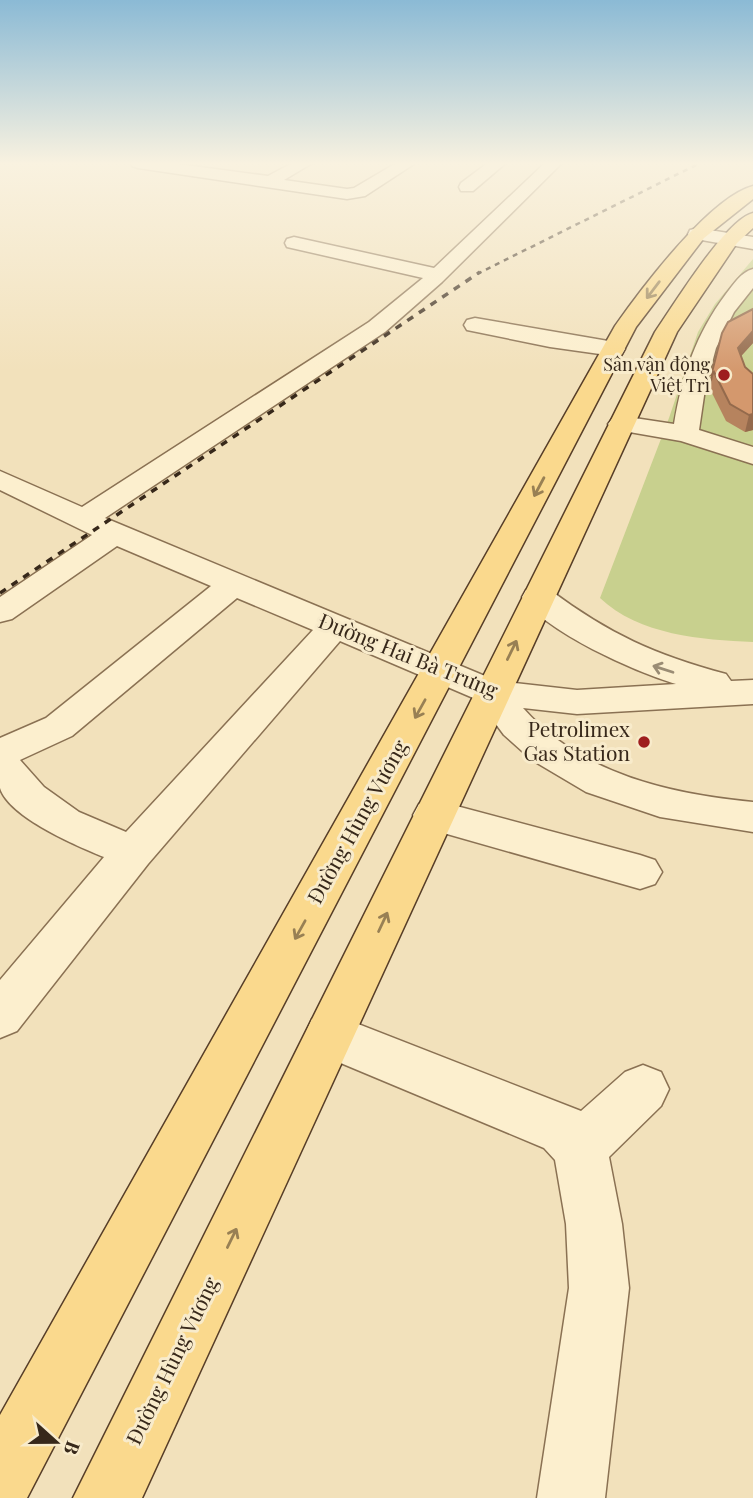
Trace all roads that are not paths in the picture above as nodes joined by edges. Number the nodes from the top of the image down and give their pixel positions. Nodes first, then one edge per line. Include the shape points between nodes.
1 (483, 232) edge
2 (733, 233) edge
3 (294, 243) dead end
4 (438, 275) junction
5 (753, 275) edge
6 (475, 325) dead end
7 (614, 349) junction
8 (621, 424) junction
9 (685, 434) junction
10 (753, 456) edge
11 (0, 479) edge
12 (0, 495) edge
13 (83, 520) junction
14 (114, 534) junction
15 (233, 585) junction
16 (538, 597) junction
17 (0, 612) edge
18 (334, 627) junction
19 (440, 672) junction
20 (753, 691) edge
21 (491, 692) junction
22 (0, 753) edge
23 (0, 762) edge
24 (434, 816) junction
25 (753, 817) edge
26 (133, 852) junction
27 (640, 872) dead end
28 (0, 1016) edge
29 (330, 1035) junction
30 (643, 1089) dead end
31 (580, 1148) junction
32 (0, 1481) edge
33 (107, 1498) edge
34 (571, 1498) edge

1 - 4 street
2 -> 7 main road, Đường Hùng Vương via 626,326
2 - 8 main road, Đường Hùng Vương via 666,332
3 - 4 street
4 - 13 street via 377,327
5 - 9 street via 704,344 691,388
6 - 7 street
7 -> 19 main road, Đường Hùng Vương
8 - 9 street
8 - 16 main road, Đường Hùng Vương
9 - 10 street
11 - 13 street, Đường Hai Bà Trưng
12 - 13 street, Đường Hai Bà Trưng
13 - 14 street, Đường Hai Bà Trưng
14 - 15 street, Đường Hai Bà Trưng
14 - 17 street
15 - 18 street, Đường Hai Bà Trưng
15 - 22 street via 59,727
20 -> 16 street via 640,661 587,634
21 -> 16 main road, Đường Hùng Vương
18 - 19 street, Đường Hai Bà Trưng
18 - 26 street
19 - 21 street, Đường Hai Bà Trưng
19 -> 32 main road, Đường Hùng Vương
20 - 21 street, Đường Hai Bà Trưng via 577,702
21 - 24 main road, Đường Hùng Vương
21 - 25 street via 538,744 604,785 698,810
23 - 26 street via 30,797 64,822
24 - 27 street
29 -> 24 main road, Đường Hùng Vương
26 - 28 street
29 - 31 street via 563,1130
33 -> 29 main road, Đường Hùng Vương
30 - 31 street
31 - 34 street via 594,1224 599,1288

